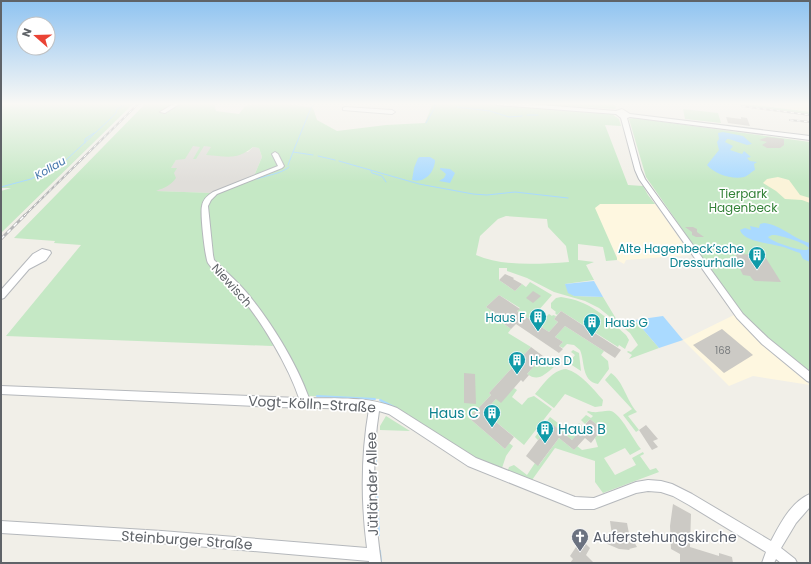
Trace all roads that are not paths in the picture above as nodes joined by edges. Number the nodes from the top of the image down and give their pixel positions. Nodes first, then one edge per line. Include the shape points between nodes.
1 (627, 129) edge
2 (742, 129) edge
3 (810, 138) edge
4 (275, 154) dead end
5 (27, 267) dead end
6 (1, 296) edge
7 (810, 378) edge
8 (1, 390) edge
9 (306, 403) junction
10 (375, 405) junction
11 (810, 500) edge
12 (1, 527) edge
13 (773, 550) junction
14 (374, 559) edge
15 (768, 563) edge
16 (791, 563) edge

1 - 7 street via 642,179 730,304 765,341
2 - 3 street
4 - 9 street, Niewisch via 280,168 215,193 208,199 205,209 209,255 214,265 255,311 280,350
5 - 6 street
8 - 9 street, Vogt-Kölln-Straße
9 - 10 street, Vogt-Kölln-Straße
10 - 13 street, Vogt-Kölln-Straße via 393,411 472,462 575,504 596,504 635,488 658,486 672,490
10 - 14 street, Jütländer Allee via 370,459
11 - 13 street via 800,507
12 - 14 street, Steinburger Straße via 162,537
13 - 15 street
13 - 16 street, Vogt-Kölln-Straße

